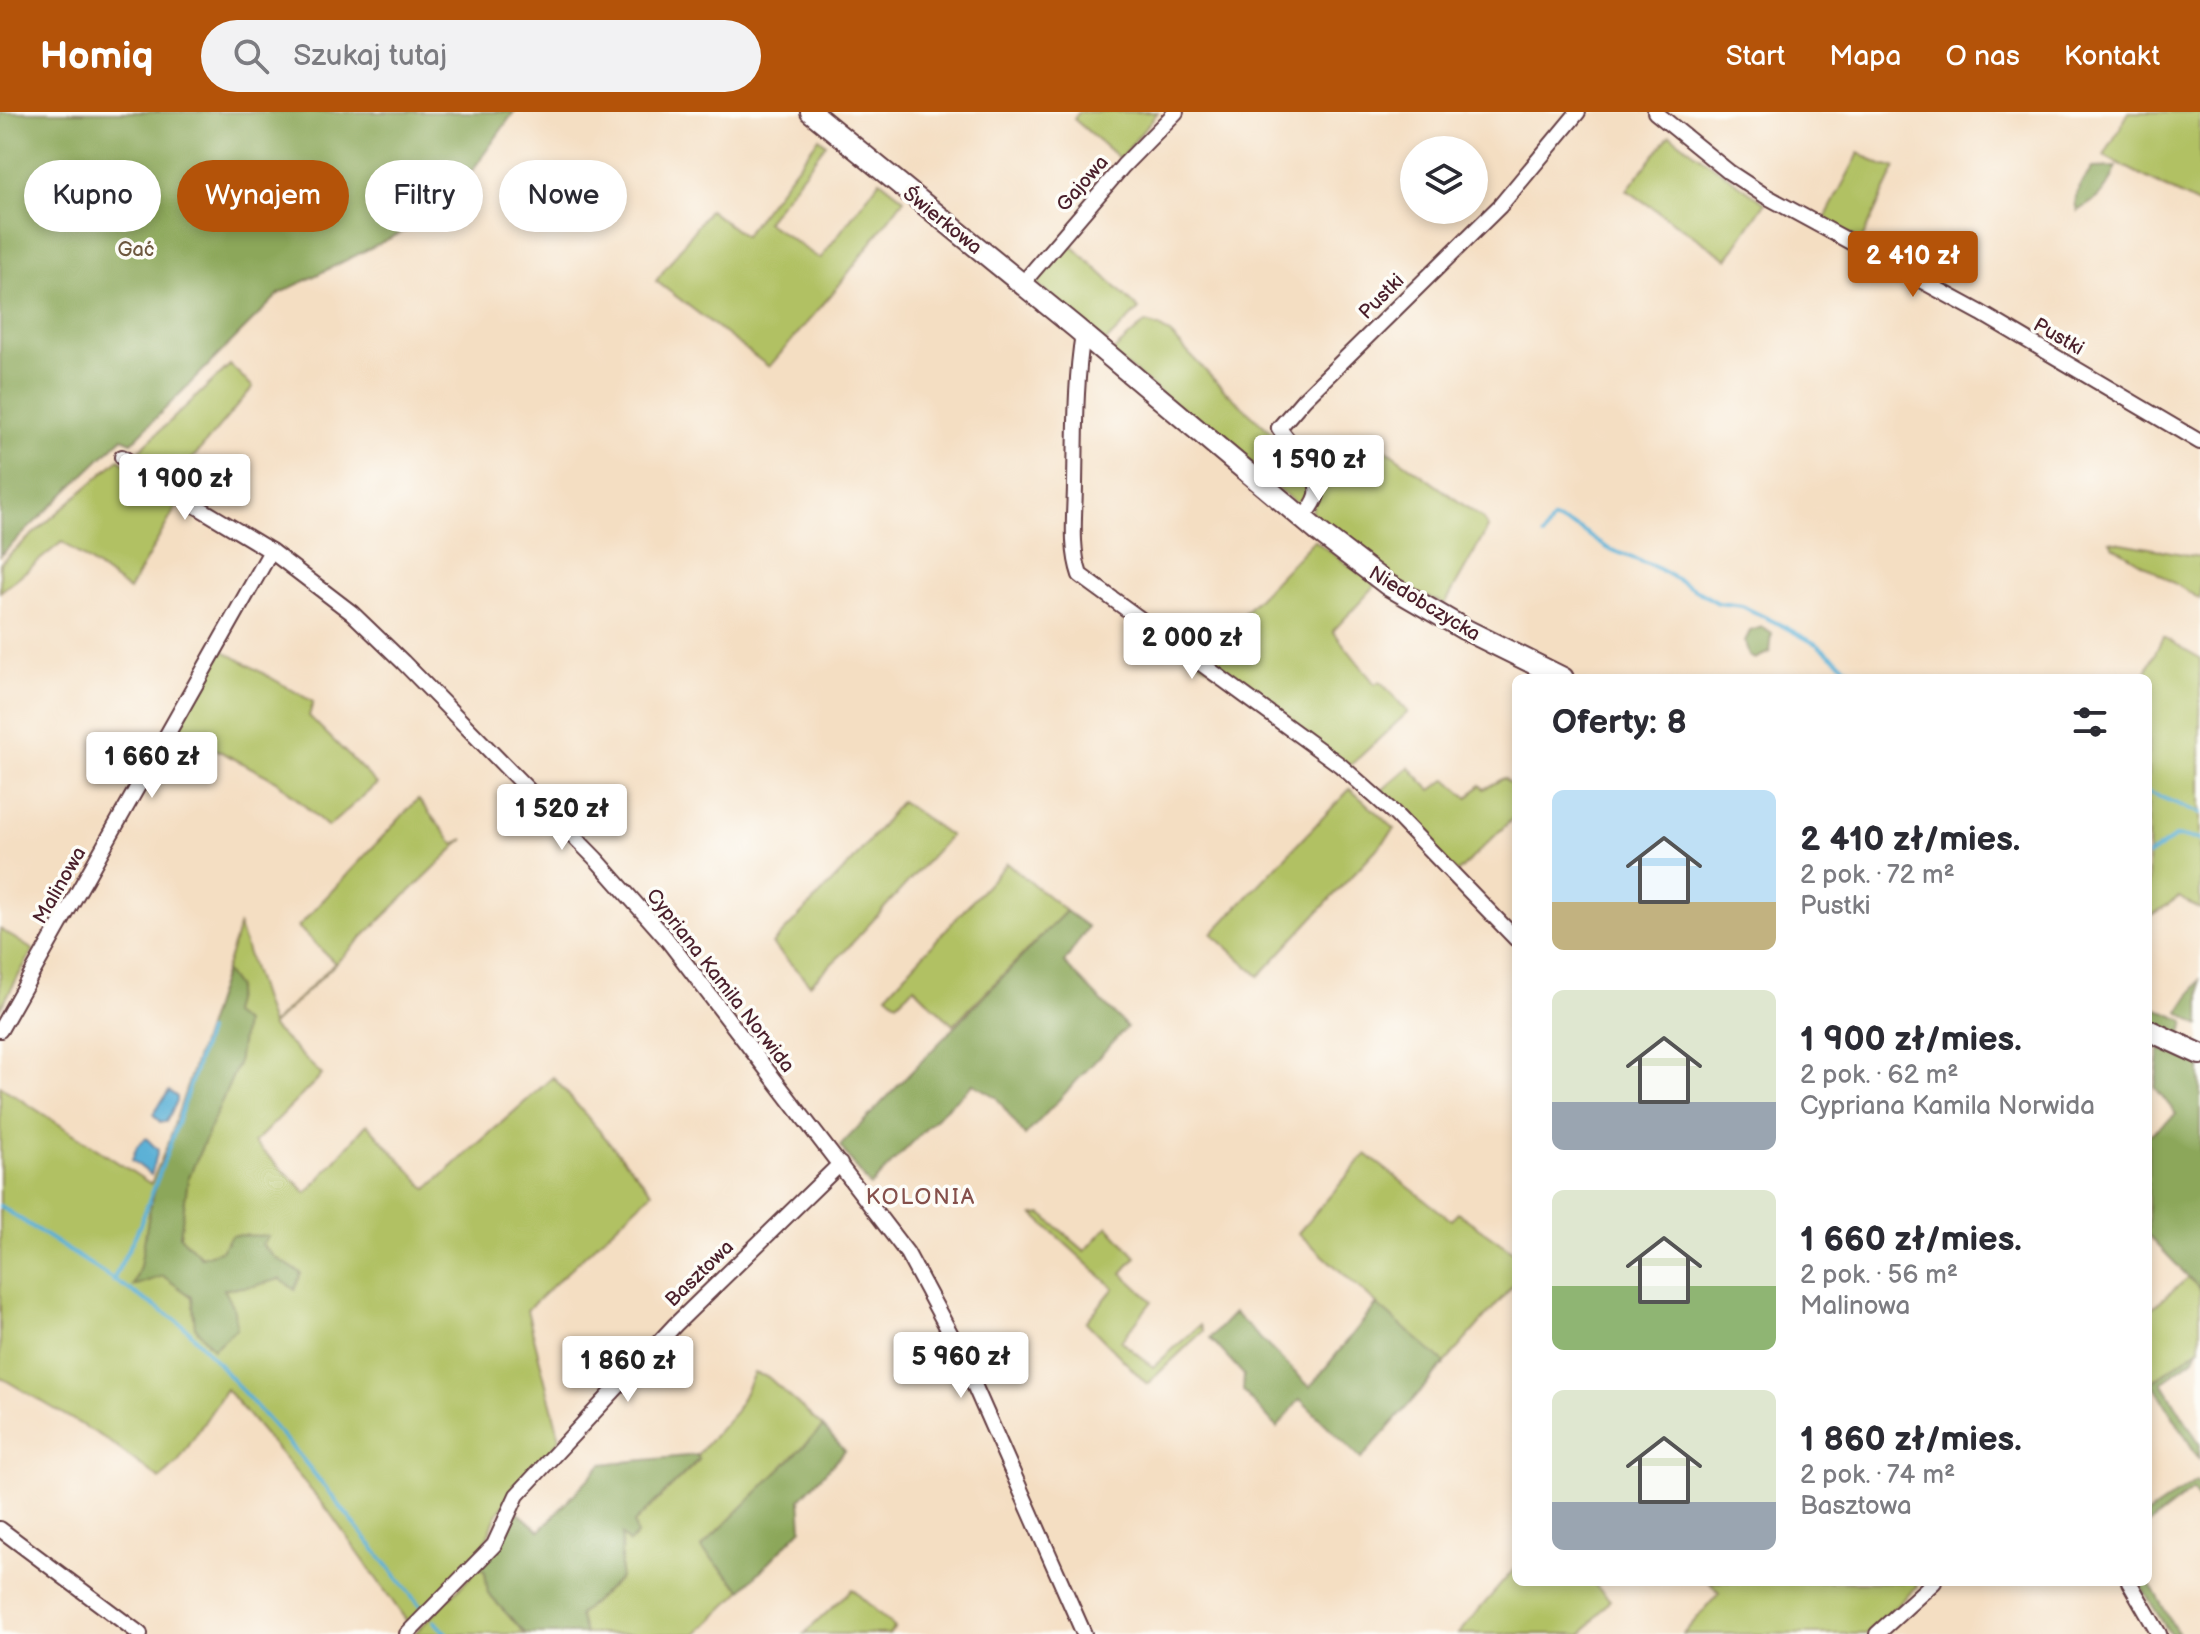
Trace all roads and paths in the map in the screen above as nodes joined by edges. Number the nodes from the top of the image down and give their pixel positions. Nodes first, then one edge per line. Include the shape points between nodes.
1 (811, 112) edge
2 (1176, 112) edge
3 (1578, 112) edge
4 (1655, 112) edge
5 (1022, 284) junction
6 (1079, 330) junction
7 (2200, 442) edge
8 (122, 457) dead end
9 (1303, 518) junction
10 (271, 551) junction
11 (1555, 674) edge
12 (1512, 935) edge
13 (0, 1030) edge
14 (2152, 1032) edge
15 (2200, 1054) edge
16 (840, 1164) junction
17 (0, 1529) edge
18 (1930, 1586) edge
19 (2131, 1586) edge
20 (140, 1634) edge
21 (407, 1634) edge
22 (1084, 1634) edge
23 (1877, 1634) edge
24 (2159, 1634) edge

1 - 5 street, Świerkowa
2 - 5 street, Gajowa
3 - 9 street, Pustki via 1500,206 1279,428 1316,483 1317,496
4 - 7 street, Pustki via 1764,195 1981,313
5 - 6 street, Świerkowa
6 - 9 street, Niedobczycka
6 - 12 street via 1074,529 1080,575 1340,765
8 - 10 street, Cypriana Kamila Norwida
9 - 11 street, Niedobczycka via 1388,585
10 - 13 street, Malinowa
10 - 16 street, Cypriana Kamila Norwida via 352,613 596,859 666,938
14 - 15 street
16 - 21 street, Basztowa via 675,1325 517,1495 494,1545
16 - 22 street, Cypriana Kamila Norwida via 907,1253 956,1344
17 - 20 street
18 - 23 street
19 - 24 street

